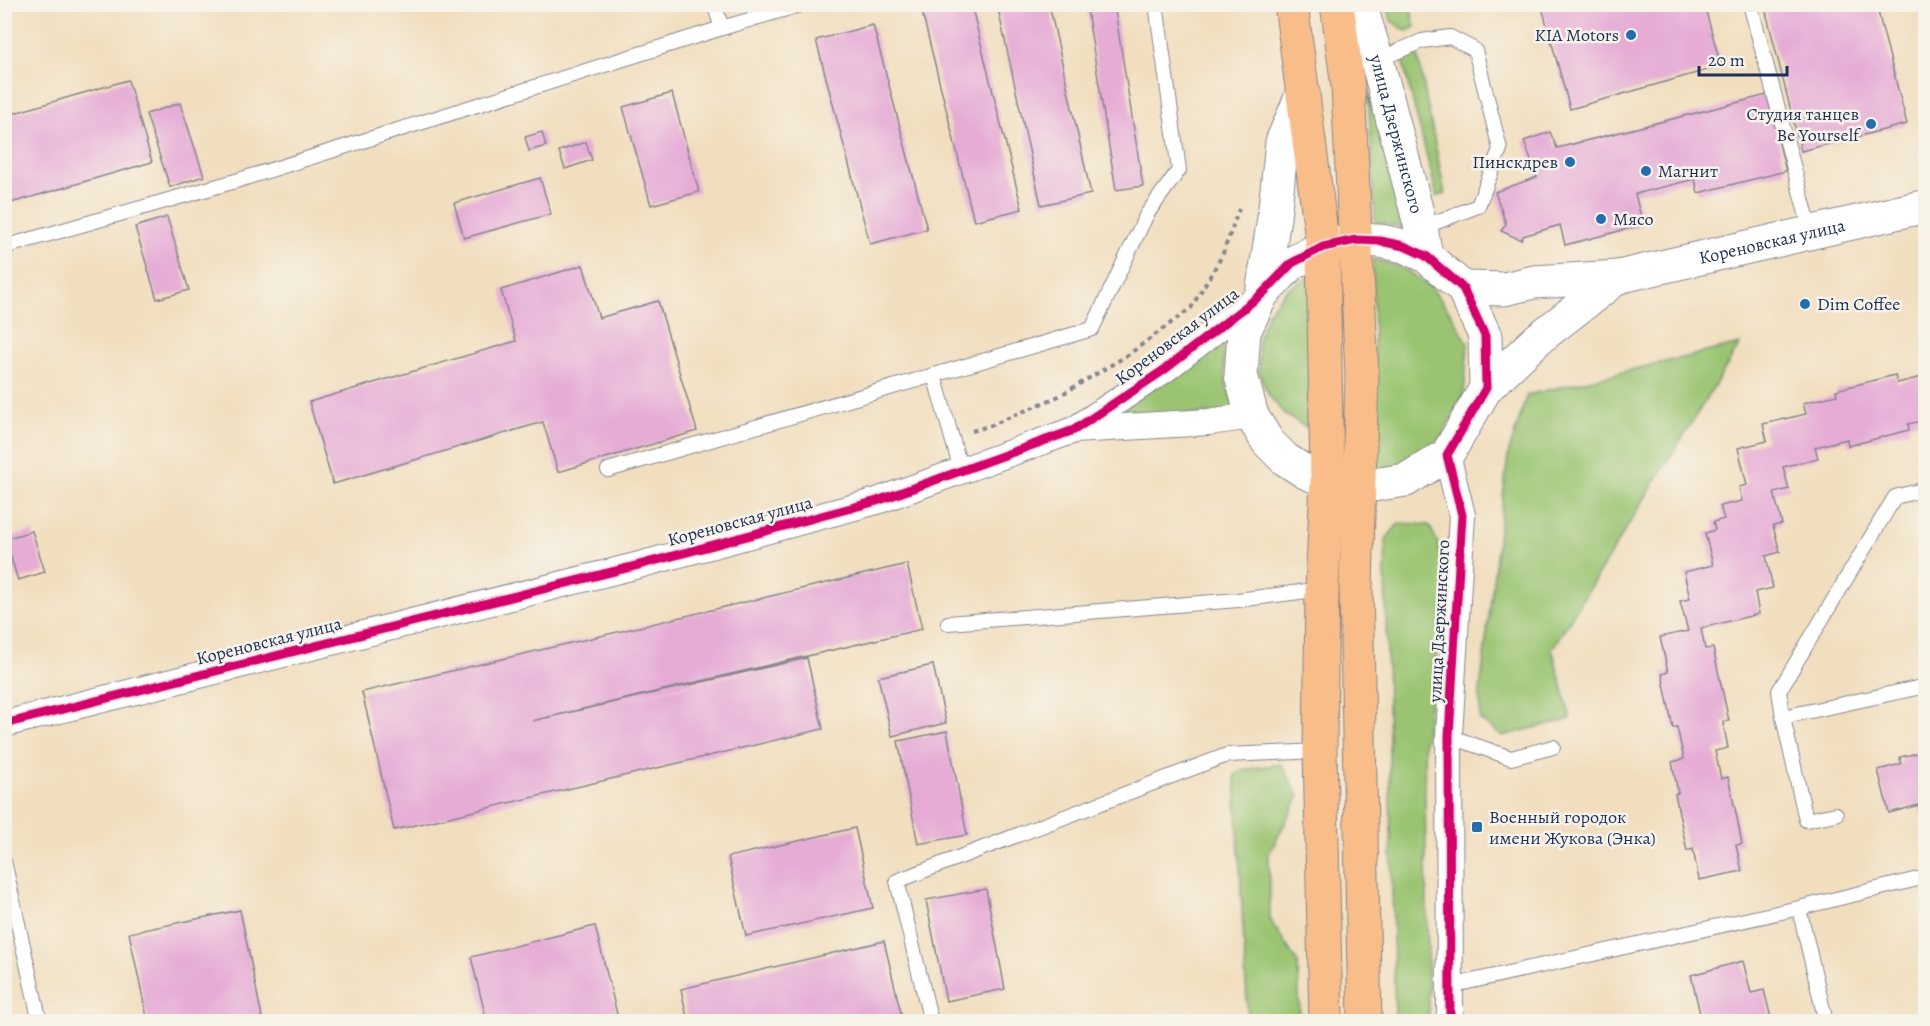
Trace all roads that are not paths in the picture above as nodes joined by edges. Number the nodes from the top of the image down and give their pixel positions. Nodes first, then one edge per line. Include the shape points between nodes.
1 (714, 4) edge
2 (803, 4) edge
3 (1156, 4) edge
4 (1291, 4) edge
5 (1337, 4) edge
6 (1360, 4) edge
7 (1750, 4) edge
8 (722, 28) junction
9 (1377, 60) junction
10 (1303, 93) junction
11 (1926, 206) edge
12 (1811, 232) junction
13 (1356, 240) junction
14 (1423, 242) junction
15 (4, 247) edge
16 (1323, 247) junction
17 (1618, 276) junction
18 (1463, 288) junction
19 (1262, 294) junction
20 (934, 375) junction
21 (1486, 388) junction
22 (1252, 416) junction
23 (1074, 430) junction
24 (1447, 455) junction
25 (608, 470) dead end
26 (961, 470) junction
27 (1327, 481) junction
28 (1360, 487) junction
29 (1926, 489) edge
30 (1322, 589) junction
31 (948, 623) dead end
32 (1926, 686) edge
33 (1783, 717) junction
34 (4, 724) edge
35 (1449, 736) junction
36 (1553, 747) dead end
37 (1320, 751) junction
38 (1836, 814) dead end
39 (4, 861) edge
40 (1926, 877) edge
41 (1799, 908) junction
42 (1450, 986) junction
43 (40, 1022) edge
44 (931, 1022) edge
45 (1326, 1022) edge
46 (1365, 1022) edge
47 (1450, 1022) edge
48 (1826, 1022) edge

1 - 8 lane
2 - 8 lane
3 - 20 lane via 1179,170 1147,214 1092,329
4 - 10 main road
5 - 13 main road, улица Дзержинского via 1348,87
6 - 9 street, улица Дзержинского
7 - 12 lane
8 - 15 lane via 239,180
9 - 14 street, улица Дзержинского
9 - 14 lane via 1422,42 1450,37 1475,50 1500,150 1478,206
10 - 16 main road
10 - 19 street, Кореновская улица via 1282,142
11 - 12 street, Кореновская улица
12 - 17 street, Кореновская улица
13 - 14 street, Кореновская улица via 1404,246
13 - 16 street, Кореновская улица
13 - 28 main road, улица Дзержинского via 1362,375
14 - 18 street
16 - 19 street, Кореновская улица via 1292,264
16 - 27 main road
17 - 18 street, Кореновская улица via 1504,288
17 - 21 street, Кореновская улица via 1538,339
18 - 21 street via 1485,336
19 - 22 street via 1244,332 1241,375
19 - 23 street, Кореновская улица via 1164,370
20 - 25 lane
20 - 26 lane
21 - 24 street
22 - 23 street, Кореновская улица
22 - 27 street via 1268,442 1285,459
23 - 26 street, Кореновская улица
24 - 28 street via 1406,480
24 - 35 street, улица Дзержинского via 1462,514
26 - 34 street, Кореновская улица via 877,501 651,562
27 - 28 street
27 - 30 main road
28 - 46 main road, улица Дзержинского via 1356,586
29 - 33 lane via 1895,496 1779,691
30 - 31 lane via 1238,600
30 - 37 main road
32 - 33 lane
33 - 38 lane via 1806,820
35 - 36 lane via 1511,758
35 - 42 street, улица Дзержинского
37 - 44 lane via 1227,755 897,881
37 - 45 main road
39 - 43 lane
40 - 41 lane
41 - 42 lane
41 - 48 lane
42 - 47 street, улица Дзержинского

